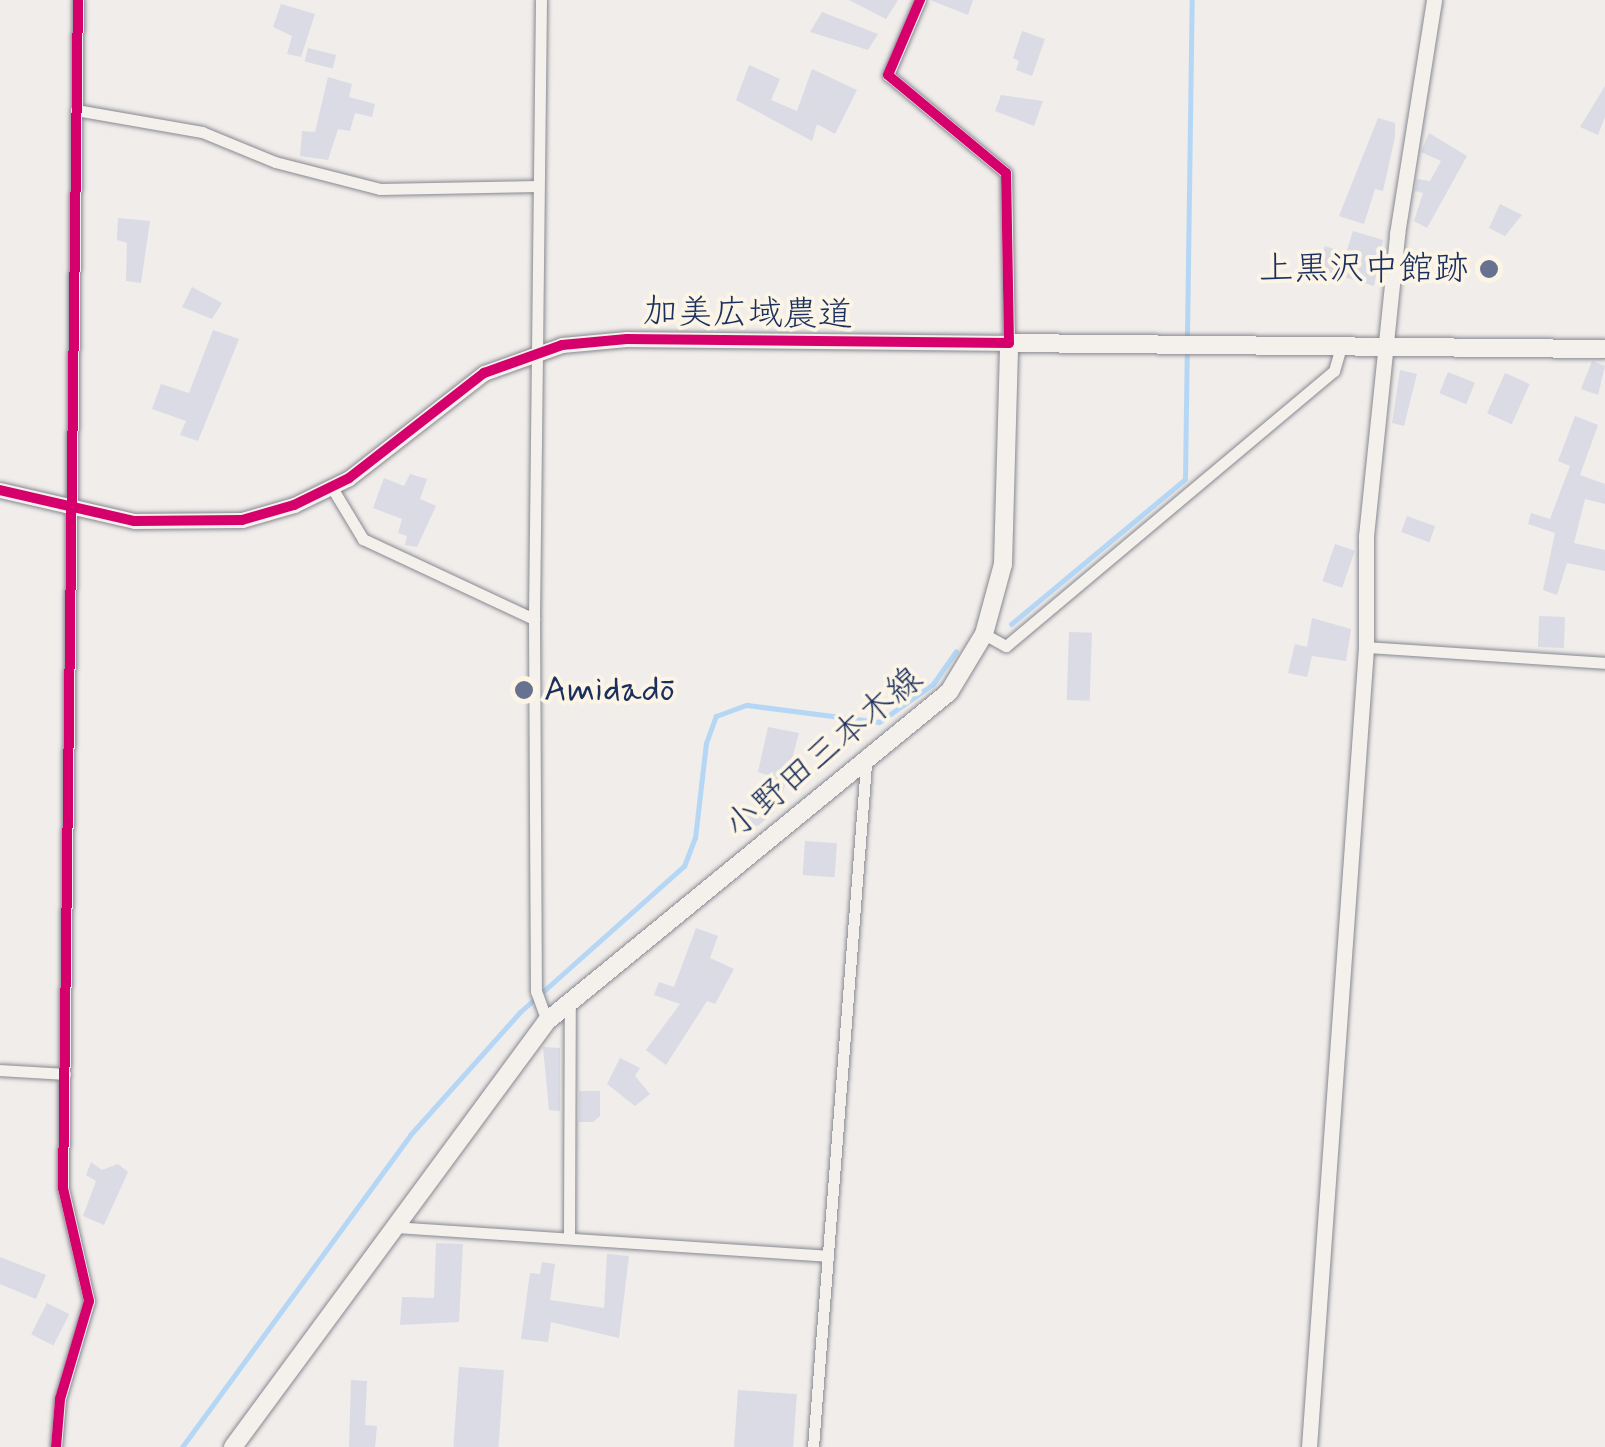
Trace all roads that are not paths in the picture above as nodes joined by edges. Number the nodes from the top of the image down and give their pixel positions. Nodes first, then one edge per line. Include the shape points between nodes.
1 (78, 0) edge
2 (540, 0) edge
3 (920, 0) edge
4 (1434, 0) edge
5 (76, 110) junction
6 (538, 186) junction
7 (1009, 343) junction
8 (1386, 346) junction
9 (1341, 347) junction
10 (1605, 349) edge
11 (535, 352) junction
12 (331, 486) junction
13 (0, 490) edge
14 (70, 508) junction
15 (534, 618) junction
16 (984, 634) junction
17 (1366, 647) junction
18 (1605, 663) edge
19 (866, 764) junction
20 (570, 1003) junction
21 (547, 1021) junction
22 (0, 1070) edge
23 (65, 1074) junction
24 (394, 1227) junction
25 (569, 1238) junction
26 (824, 1256) junction
27 (56, 1447) edge
28 (233, 1447) edge
29 (813, 1447) edge
30 (1309, 1447) edge

1 - 5 street
2 - 6 street
3 - 7 street via 888,75 1006,174
4 - 8 street
5 - 6 street via 202,132 275,162 380,189
5 - 14 street
6 - 11 street
7 - 9 main road
7 - 11 street, 加美広域農道 via 628,339
7 - 16 main road, 小野田三本木線 via 1004,564
8 - 9 main road
8 - 10 main road
8 - 17 street via 1366,536
9 - 16 street via 1334,371 1006,646
11 - 12 street, 加美広域農道 via 484,373
11 - 15 street
12 - 14 street, 加美広域農道 via 294,506 204,524 134,521
12 - 15 street via 363,538
13 - 14 street, 加美広域農道
14 - 23 street
15 - 21 street via 536,992
16 - 19 main road, 小野田三本木線 via 949,692
17 - 18 street
17 - 30 street
19 - 20 main road, 小野田三本木線
19 - 26 street
20 - 21 main road, 小野田三本木線
20 - 25 street
21 - 24 main road, 小野田三本木線
22 - 23 street
23 - 27 street via 64,1204 88,1301 60,1399
24 - 25 street
24 - 28 main road, 小野田三本木線
25 - 26 street
26 - 29 street

